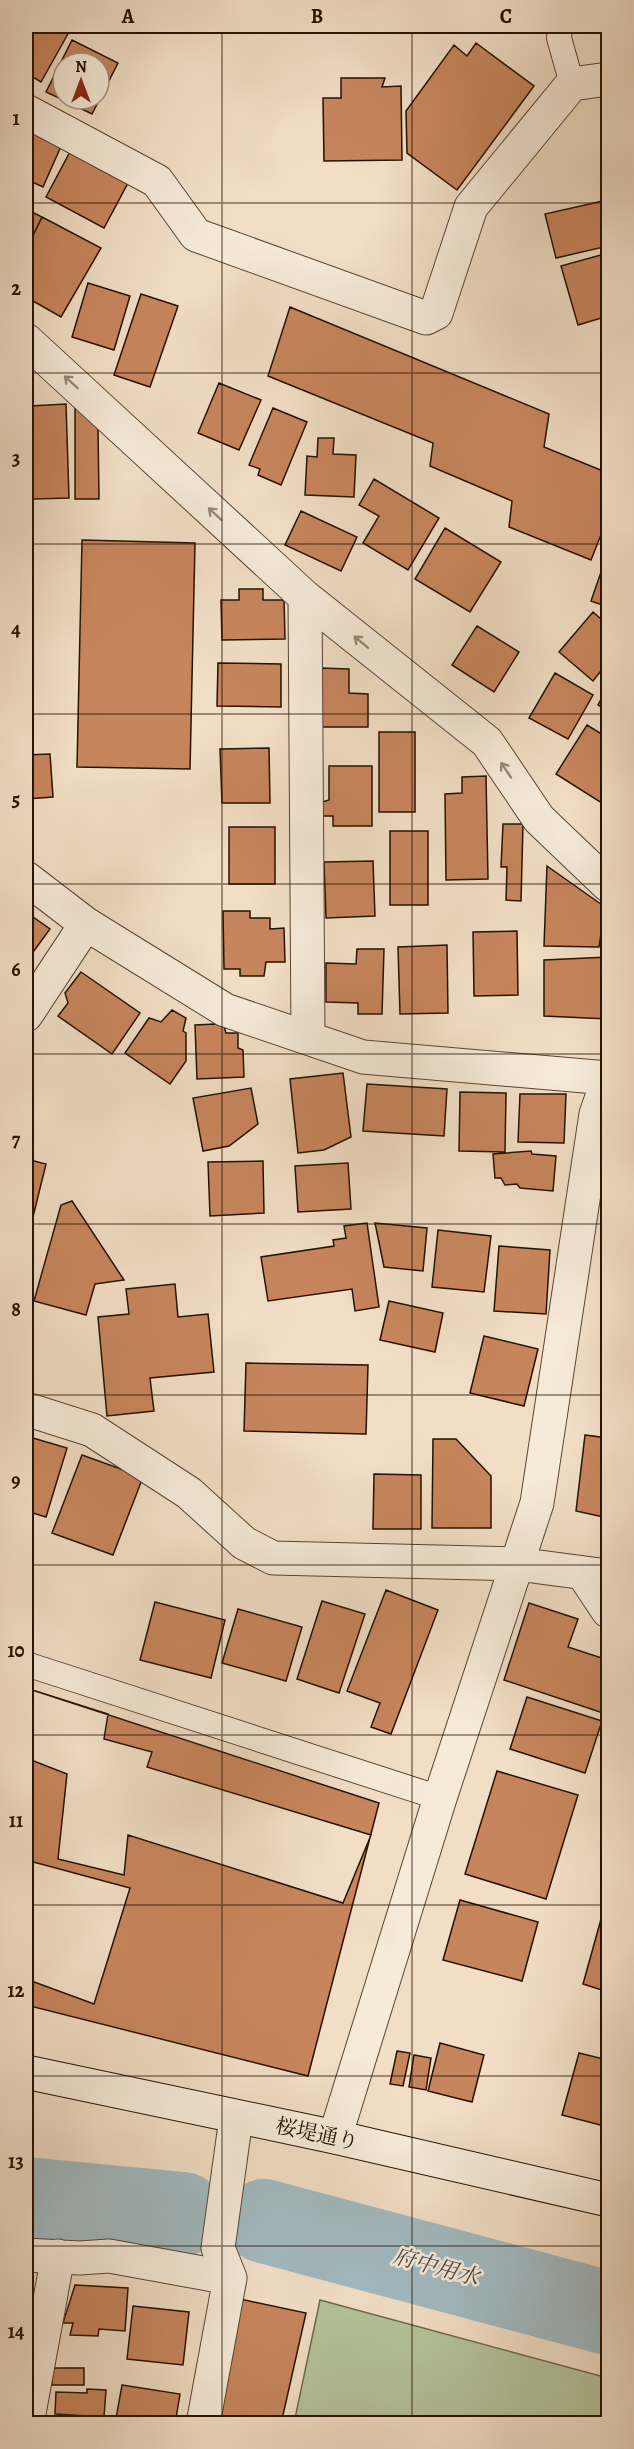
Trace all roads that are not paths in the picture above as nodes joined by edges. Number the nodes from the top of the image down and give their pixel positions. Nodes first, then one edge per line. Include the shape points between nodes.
1 (560, 26) edge
2 (609, 79) edge
3 (572, 84) junction
4 (26, 111) edge
5 (26, 340) edge
6 (305, 597) junction
7 (26, 878) edge
8 (609, 885) edge
9 (86, 924) junction
10 (26, 1015) edge
11 (308, 1038) junction
12 (609, 1079) edge
13 (26, 1409) edge
14 (517, 1564) junction
15 (596, 1575) edge
16 (609, 1611) edge
17 (26, 1664) edge
18 (440, 1798) junction
19 (26, 2072) edge
20 (236, 2118) junction
21 (335, 2137) junction
22 (609, 2200) edge
23 (26, 2255) edge
24 (58, 2256) junction
25 (230, 2278) junction
26 (27, 2424) edge
27 (203, 2424) edge

1 - 3 lane via 559,38
2 - 3 street
3 - 4 street via 471,207 436,313 426,318 196,235 157,181
6 -> 5 street
8 -> 6 street via 539,819 487,742
6 - 11 street
7 - 9 street
9 - 10 street
9 - 11 street via 225,1010
11 - 12 street via 363,1057
12 - 14 street via 596,1114 537,1503
13 - 14 street via 92,1430 189,1493 244,1543 273,1558
14 - 15 street
14 - 18 street
15 - 16 street
17 - 18 lane
18 - 21 street
19 - 20 street, 桜堤通り
20 - 21 street, 桜堤通り
20 - 25 street via 218,2248
21 - 22 street, 桜堤通り
23 - 24 street
24 - 25 street via 109,2256
24 - 26 street
25 - 27 street

